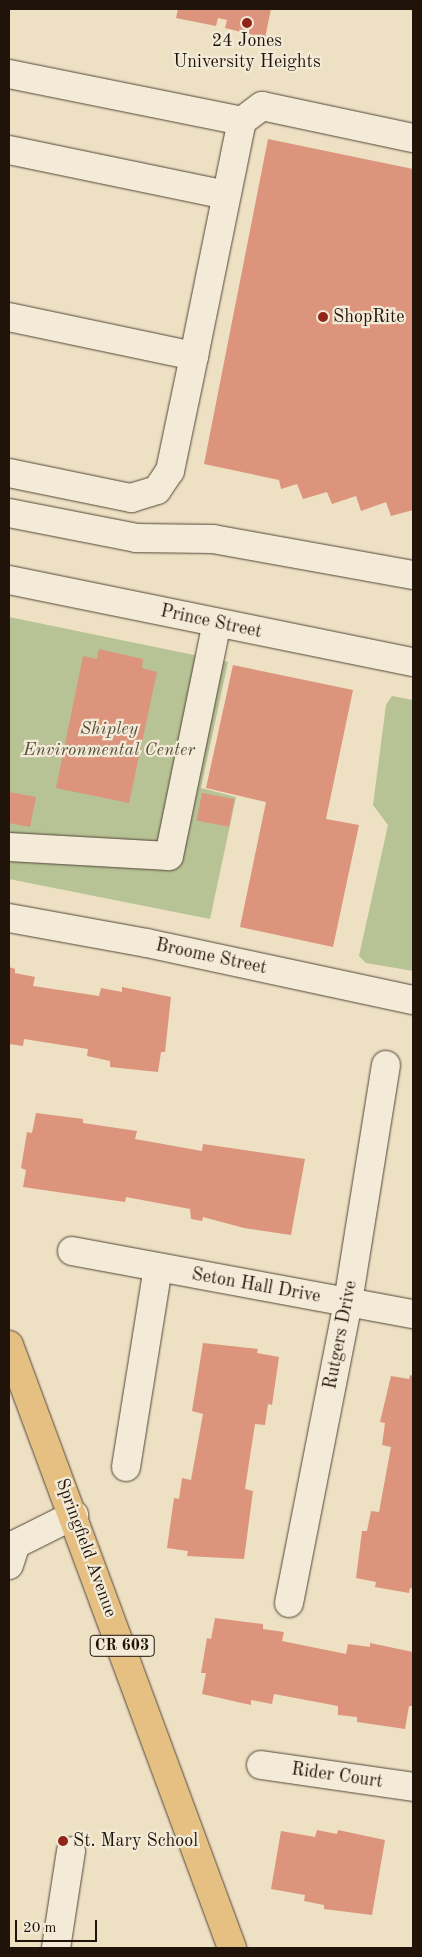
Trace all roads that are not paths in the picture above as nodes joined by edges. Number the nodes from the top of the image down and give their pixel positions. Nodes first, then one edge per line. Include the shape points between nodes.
1 (9, 74) edge
2 (242, 121) junction
3 (413, 138) edge
4 (9, 150) edge
5 (226, 195) junction
6 (9, 317) edge
7 (194, 356) junction
8 (9, 473) edge
9 (9, 512) edge
10 (413, 575) edge
11 (9, 580) edge
12 (216, 623) junction
13 (413, 662) edge
14 (9, 847) edge
15 (9, 918) edge
16 (413, 1000) edge
17 (386, 1066) dead end
18 (72, 1251) dead end
19 (158, 1268) junction
20 (348, 1302) junction
21 (413, 1314) edge
22 (9, 1346) edge
23 (14, 1372) edge
24 (126, 1467) dead end
25 (74, 1515) junction
26 (9, 1565) edge
27 (289, 1603) dead end
28 (261, 1765) dead end
29 (413, 1787) edge
30 (71, 1851) dead end
31 (56, 1948) edge
32 (232, 1948) edge

1 - 2 street
2 - 3 street via 262,106
2 - 5 street
4 - 5 street
5 - 7 street
6 - 7 street
7 - 8 street via 170,471 157,490 131,498
9 - 10 street via 136,538 213,539
11 - 12 street, Prince Street
12 - 13 street, Prince Street
12 - 14 street via 169,856
15 - 16 street, Broome Street via 148,943
17 - 20 street, Rutgers Drive
18 - 19 street, Seton Hall Drive
19 - 20 street, Seton Hall Drive
19 - 24 street
20 - 21 street, Seton Hall Drive
20 - 27 street, Rutgers Drive
22 - 23 main road, Springfield Avenue / CR 603
23 - 25 main road, Springfield Avenue / CR 603
25 - 26 street via 16,1544
25 - 32 main road, Springfield Avenue / CR 603
28 - 29 street, Rider Court
30 - 31 street

